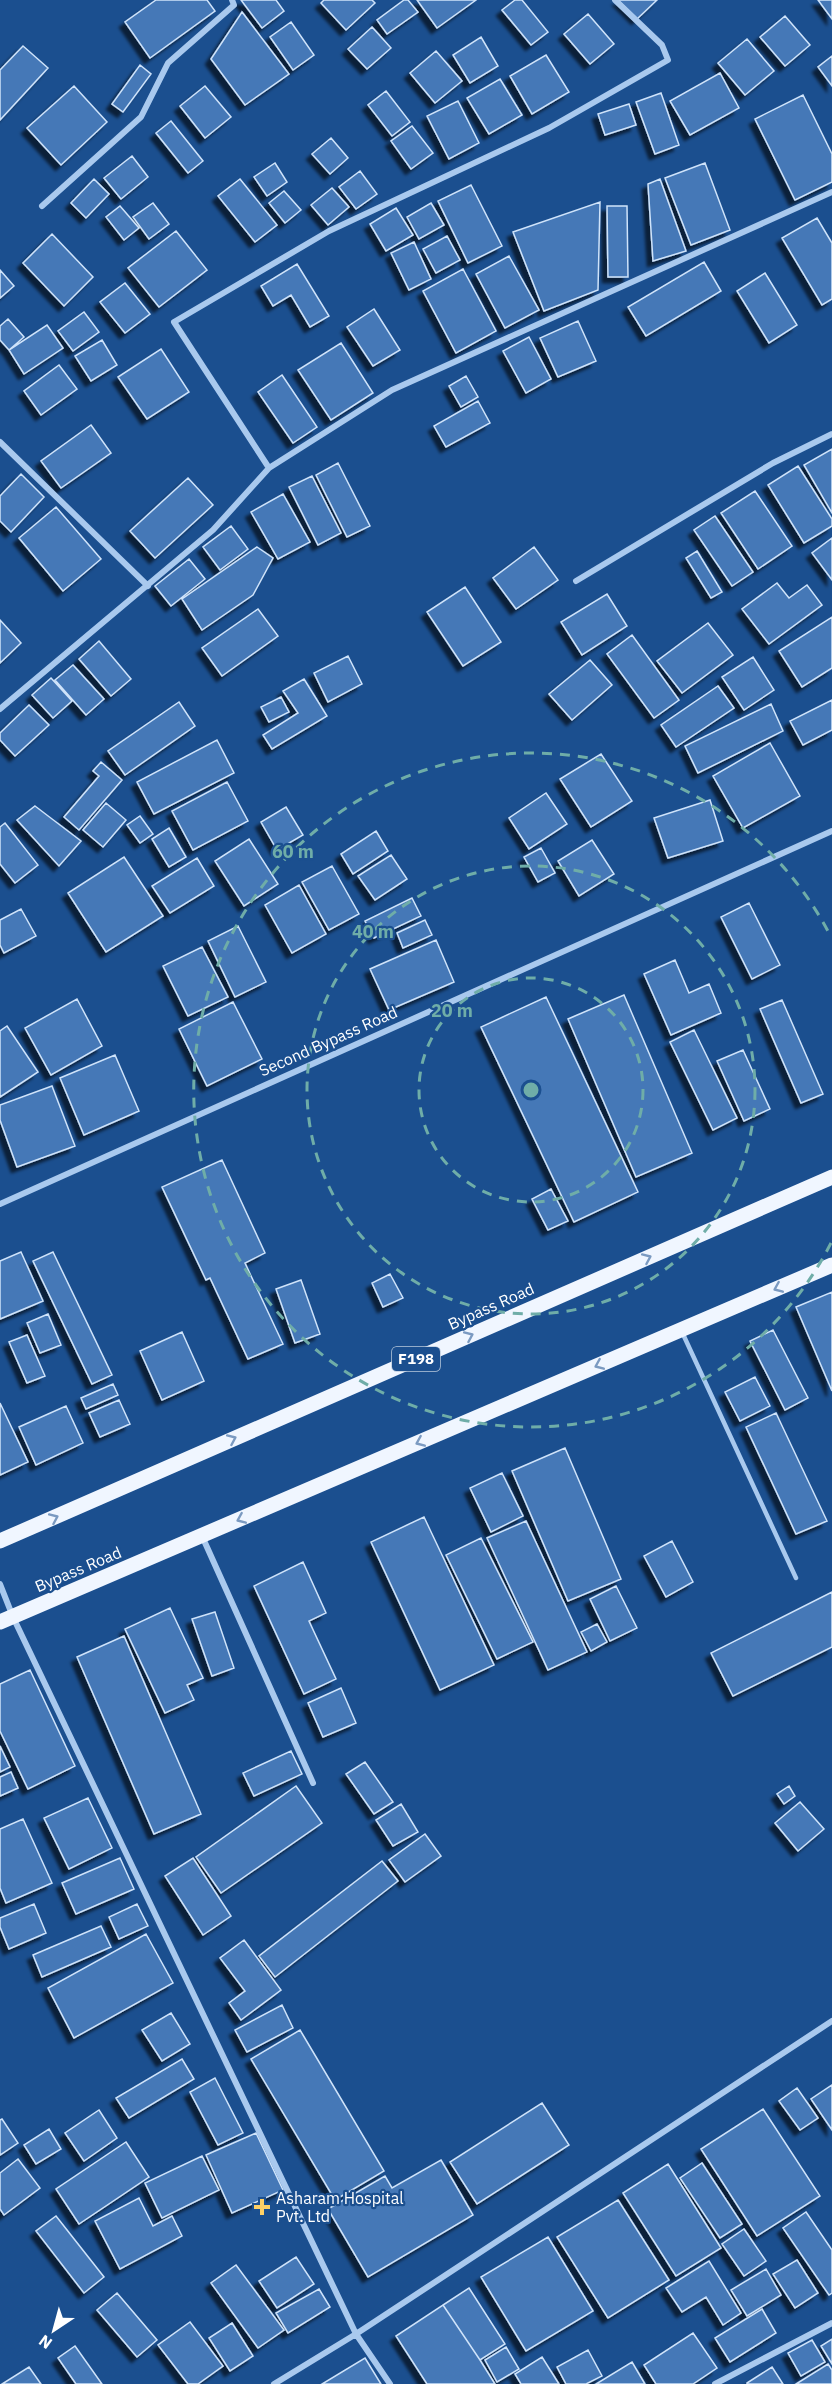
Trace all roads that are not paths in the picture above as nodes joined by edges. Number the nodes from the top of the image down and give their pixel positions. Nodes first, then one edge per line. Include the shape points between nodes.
1 (232, 0) edge
2 (615, 0) edge
3 (832, 192) edge
4 (42, 206) dead end
5 (832, 434) edge
6 (0, 442) edge
7 (269, 468) junction
8 (576, 581) dead end
9 (148, 586) junction
10 (0, 710) edge
11 (832, 831) edge
12 (832, 1177) edge
13 (0, 1204) edge
14 (832, 1265) edge
15 (681, 1330) junction
16 (202, 1536) junction
17 (0, 1541) edge
18 (796, 1578) dead end
19 (0, 1584) edge
20 (6, 1620) edge
21 (314, 1783) dead end
22 (832, 2021) edge
23 (832, 2323) edge
24 (356, 2334) junction
25 (274, 2384) edge
26 (390, 2384) edge
27 (715, 2384) edge

1 - 4 street via 234,5 168,63 141,117
2 - 7 street via 662,45 668,60 549,128 329,231 174,322
3 - 7 street via 392,390
5 - 8 street via 773,464
6 - 9 street
7 - 9 street via 213,530
9 - 10 street
11 - 13 street, Second Bypass Road
17 -> 12 main road, Bypass Road / F198
14 -> 15 main road, Bypass Road
15 -> 16 main road, Bypass Road
15 - 18 lane
16 - 20 main road, Bypass Road
16 - 21 street
19 - 20 street
20 - 24 street
22 - 24 street
23 - 27 street
24 - 25 street
24 - 26 street

